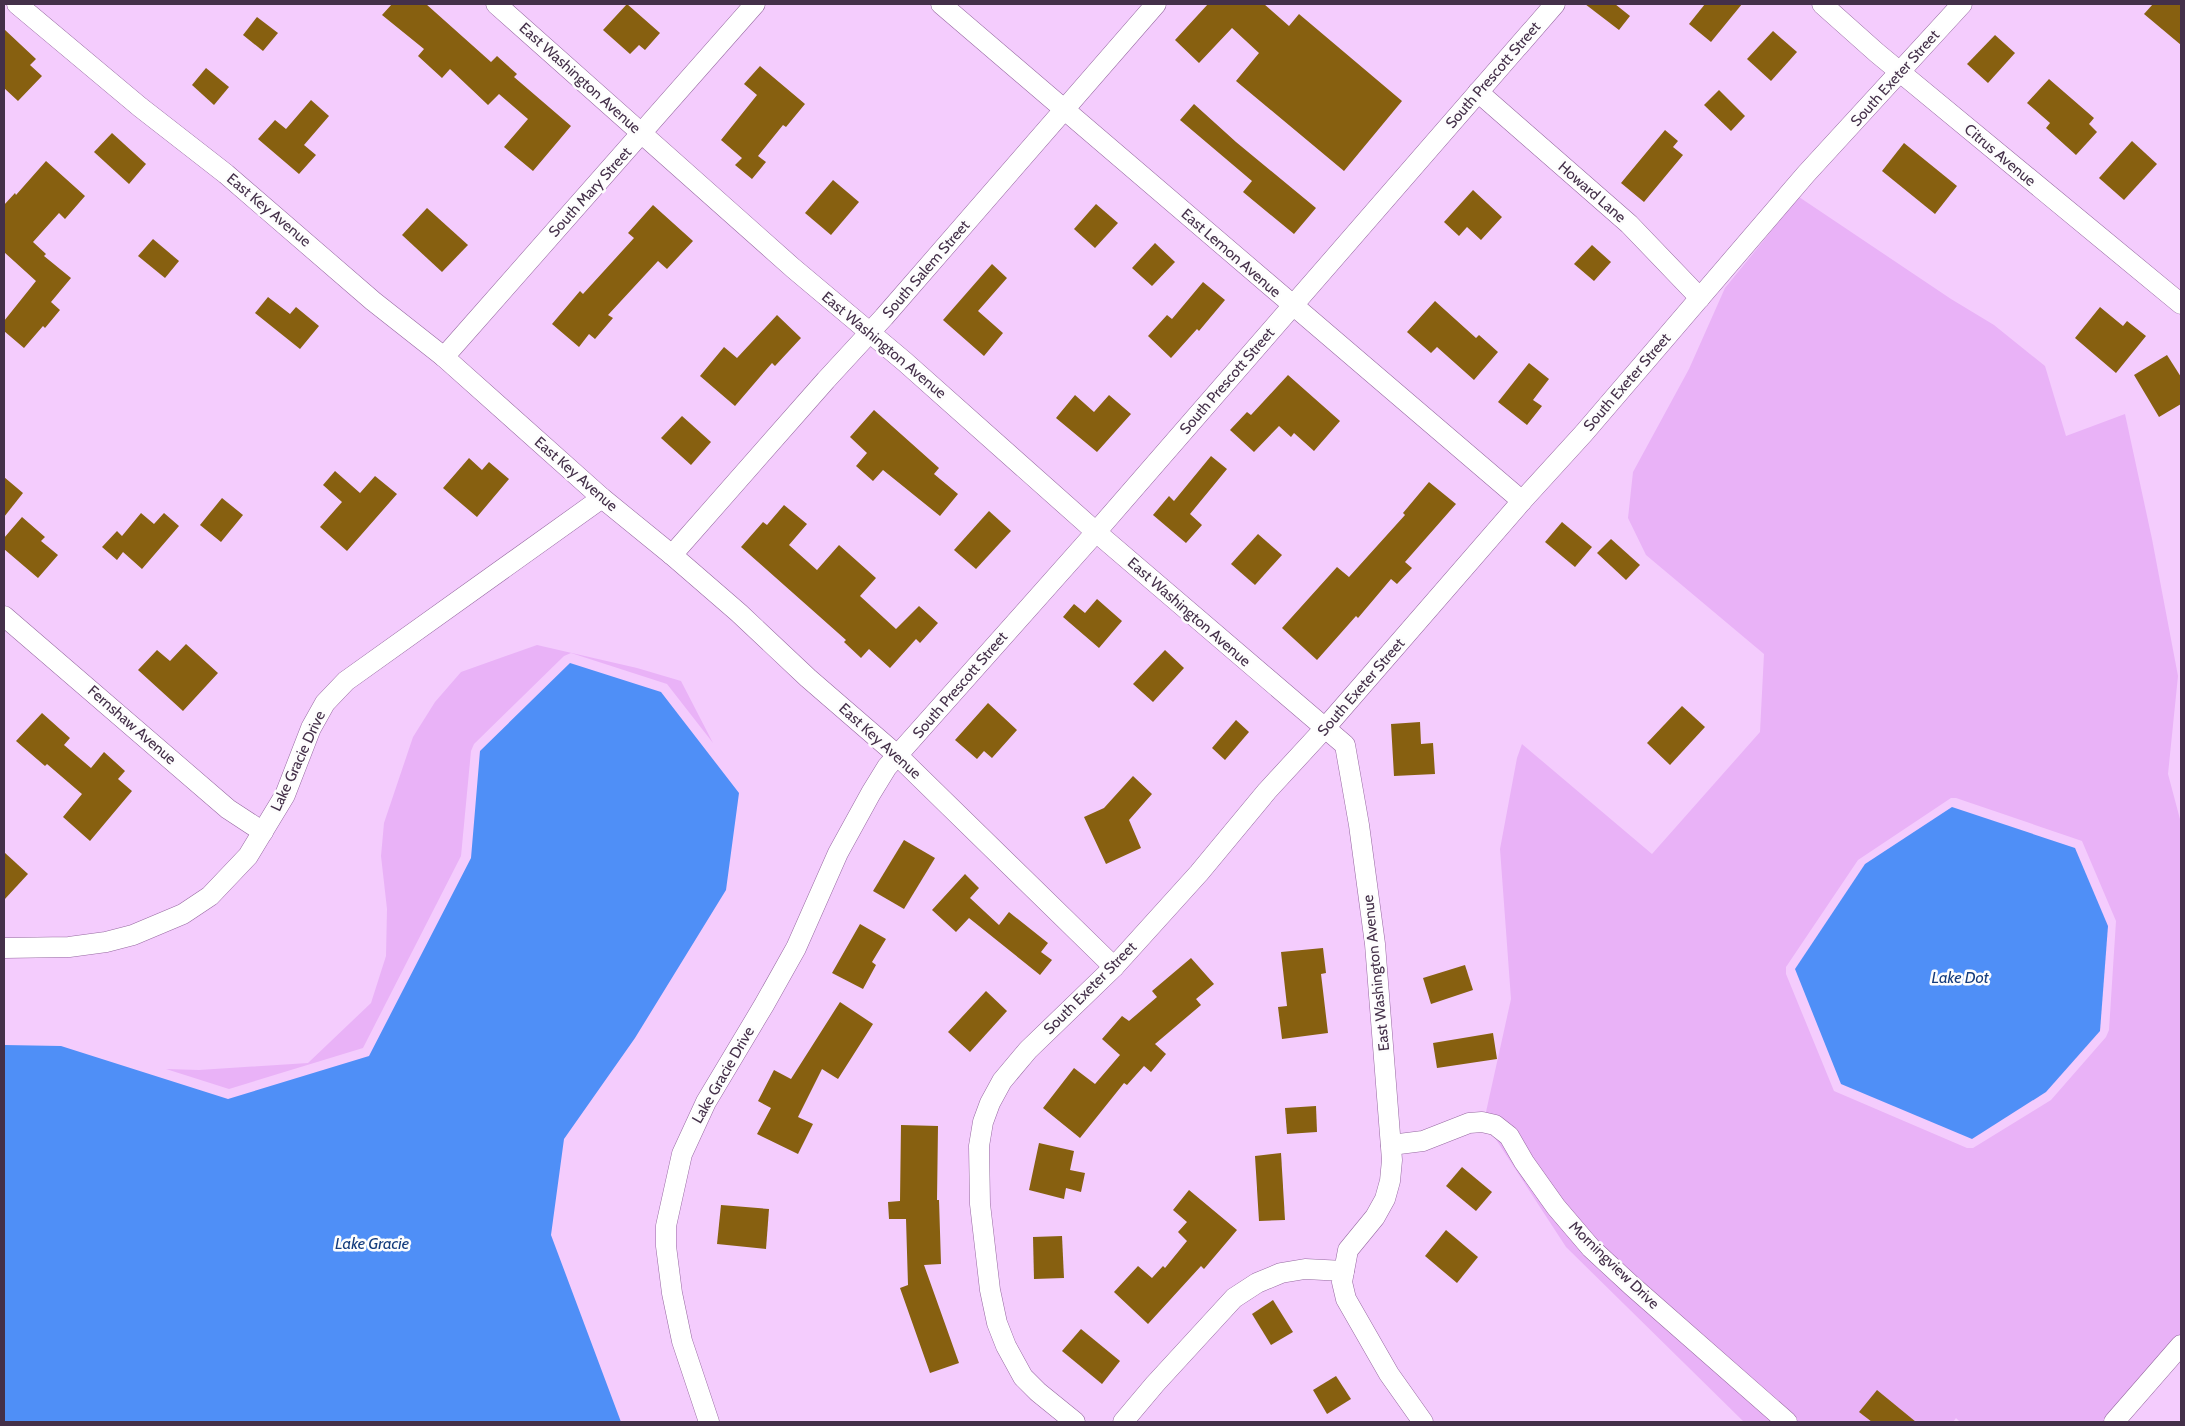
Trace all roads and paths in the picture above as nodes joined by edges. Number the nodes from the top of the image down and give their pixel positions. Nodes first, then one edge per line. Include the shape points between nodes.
1 (17, 4) edge
2 (496, 4) edge
3 (755, 4) edge
4 (941, 4) edge
5 (1156, 4) edge
6 (1555, 4) edge
7 (1822, 4) edge
8 (1962, 4) edge
9 (1901, 72) junction
10 (1478, 92) junction
11 (1065, 110) junction
12 (642, 135) junction
13 (1700, 298) junction
14 (2181, 304) edge
15 (1292, 306) junction
16 (870, 332) junction
17 (444, 357) junction
18 (602, 498) junction
19 (1522, 501) junction
20 (1096, 532) junction
21 (672, 555) junction
22 (4, 616) edge
23 (1325, 728) junction
24 (897, 755) junction
25 (263, 832) junction
26 (4, 948) edge
27 (1114, 967) junction
28 (1391, 1145) junction
29 (1344, 1271) junction
30 (2181, 1345) edge
31 (708, 1422) edge
32 (1075, 1422) edge
33 (1123, 1422) edge
34 (1423, 1422) edge
35 (1787, 1422) edge
36 (2114, 1422) edge

1 - 17 street, East Key Avenue
2 - 12 street, East Washington Avenue
3 - 12 street, South Mary Street
4 - 11 street, East Lemon Avenue
5 - 11 street, South Salem Street
6 - 10 street, South Prescott Street
7 - 9 street, Citrus Avenue
8 - 9 street, South Exeter Street
9 - 13 street, South Exeter Street via 1806,174
9 - 14 street, Citrus Avenue
10 - 13 street, Howard Lane via 1629,224
10 - 15 street, South Prescott Street
11 - 15 street, East Lemon Avenue
11 - 16 street, South Salem Street
12 - 16 street, East Washington Avenue
12 - 17 street, South Mary Street
13 - 19 street, South Exeter Street
15 - 19 street, East Lemon Avenue
15 - 20 street, South Prescott Street
16 - 20 street, East Washington Avenue
16 - 21 street, South Salem Street
17 - 18 street, East Key Avenue
18 - 21 street, East Key Avenue
18 - 25 street, Lake Gracie Drive via 346,681 325,703 311,728 285,795
19 - 23 street, South Exeter Street
20 - 23 street, East Washington Avenue
20 - 24 street, South Prescott Street
21 - 24 street, East Key Avenue
22 - 25 street, Fernshaw Avenue via 228,809
23 - 27 street, South Exeter Street
23 - 28 street, East Washington Avenue via 1344,745 1359,825 1376,944
24 - 27 street, East Key Avenue
24 - 31 street, Lake Gracie Drive via 870,792 838,853 796,948 706,1102 682,1154 666,1226 666,1246 682,1341
25 - 26 street, Lake Gracie Drive via 248,856 210,896 183,914 133,935 106,942
27 - 32 street, South Exeter Street via 1028,1050 1002,1081 983,1122 980,1146 980,1204 997,1323 1023,1377
28 - 29 street, East Washington Avenue via 1386,1199 1348,1250
28 - 35 street, Morningview Drive via 1423,1142 1470,1123 1495,1125 1509,1136 1556,1207 1592,1248
29 - 33 street via 1305,1269 1281,1273 1234,1298
29 - 34 street, East Washington Avenue via 1342,1282 1346,1299 1389,1374
30 - 36 street

